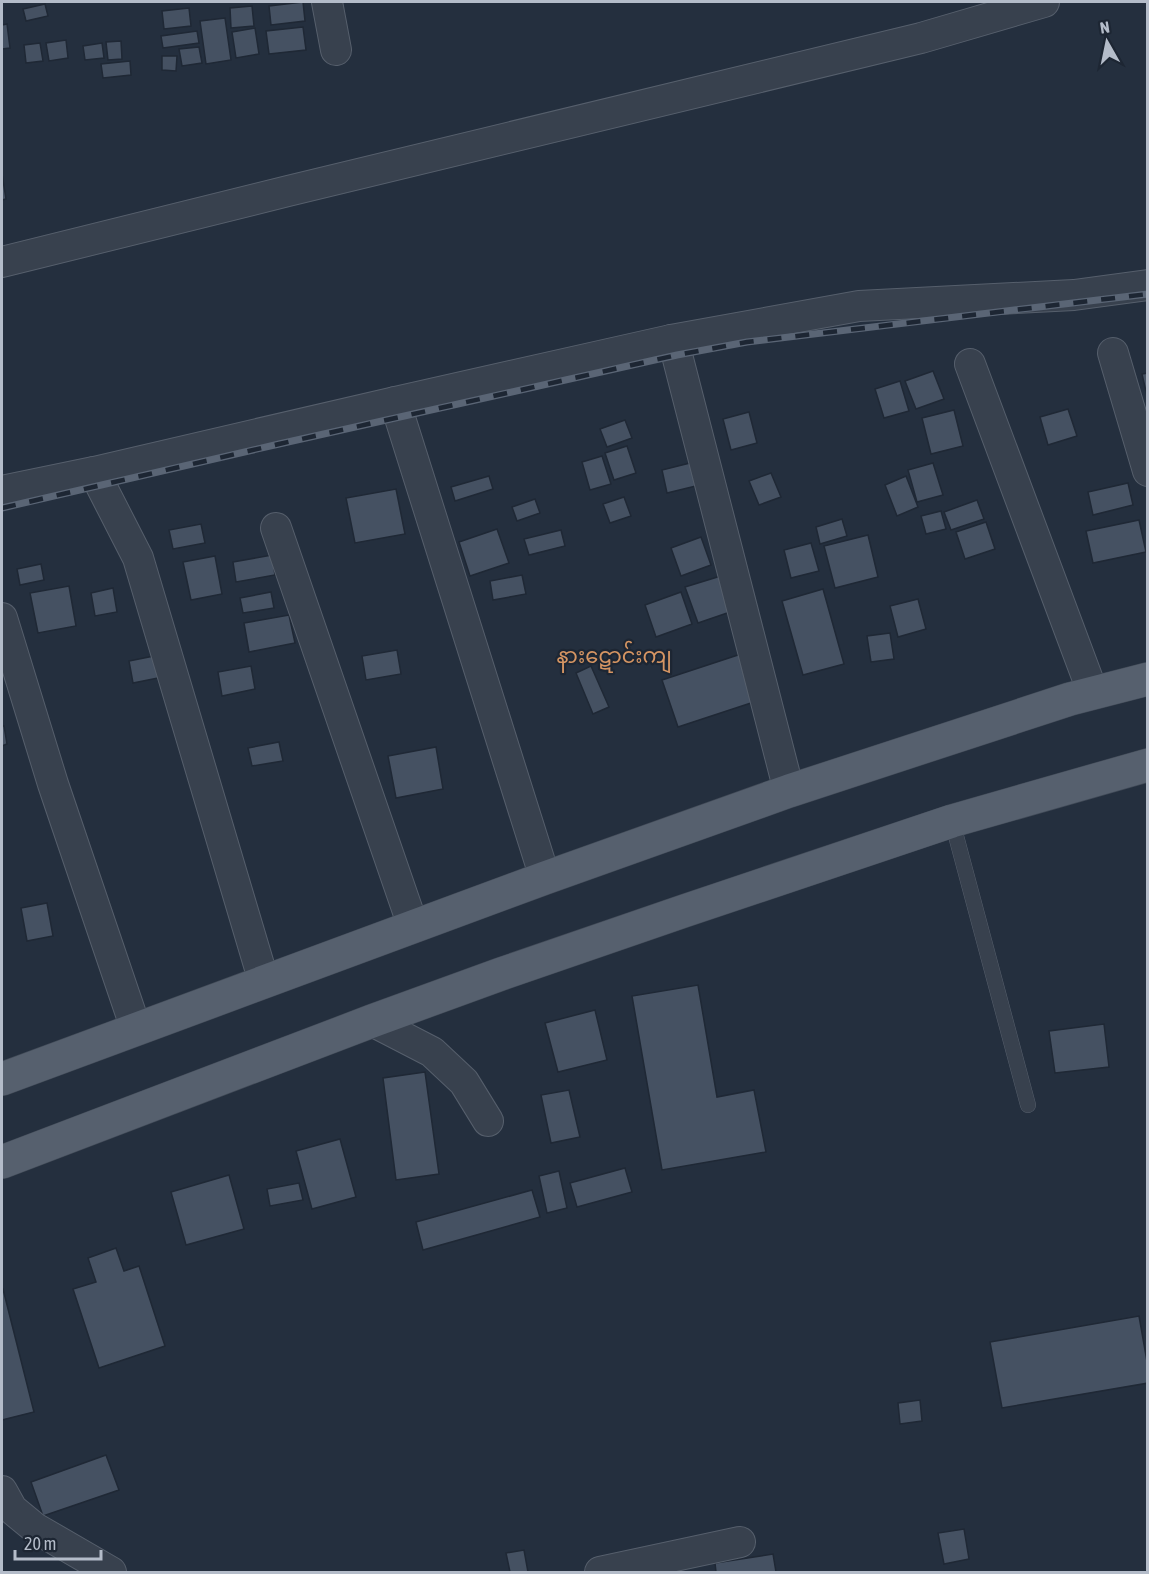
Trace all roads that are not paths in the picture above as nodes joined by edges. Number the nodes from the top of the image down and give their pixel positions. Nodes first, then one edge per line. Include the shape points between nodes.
1 (327, 2) edge
2 (1044, 2) edge
3 (336, 50) dead end
4 (2, 262) edge
5 (1148, 285) edge
6 (671, 340) junction
7 (1113, 353) dead end
8 (970, 364) dead end
9 (395, 402) junction
10 (1148, 471) edge
11 (94, 472) junction
12 (2, 491) edge
13 (276, 528) dead end
14 (2, 618) edge
15 (1148, 679) edge
16 (1093, 693) junction
17 (1148, 765) edge
18 (789, 791) junction
19 (952, 821) junction
20 (545, 878) junction
21 (413, 926) junction
22 (264, 982) junction
23 (372, 1021) junction
24 (136, 1029) junction
25 (2, 1079) edge
26 (1028, 1105) dead end
27 (488, 1120) dead end
28 (2, 1162) edge
29 (2, 1491) edge
30 (740, 1542) dead end
31 (677, 1564) edge
32 (111, 1572) edge
33 (600, 1572) edge

1 - 3 street
2 - 4 street via 921,39
5 - 6 street via 1074,295 859,306
6 - 9 street
6 - 18 street
7 - 10 street
8 - 16 street
9 - 11 street
9 - 20 street
11 - 12 street
11 - 22 street via 138,558
13 - 21 street
14 - 24 street
15 - 16 main road
16 - 18 main road
17 - 19 main road
18 - 20 main road
19 - 23 main road
19 - 26 lane
20 - 21 main road
21 - 22 main road
22 - 24 main road
23 - 27 street via 432,1052 464,1082
23 - 28 main road
24 - 25 main road
29 - 32 street via 12,1509 35,1528
30 - 31 street
31 - 33 street

